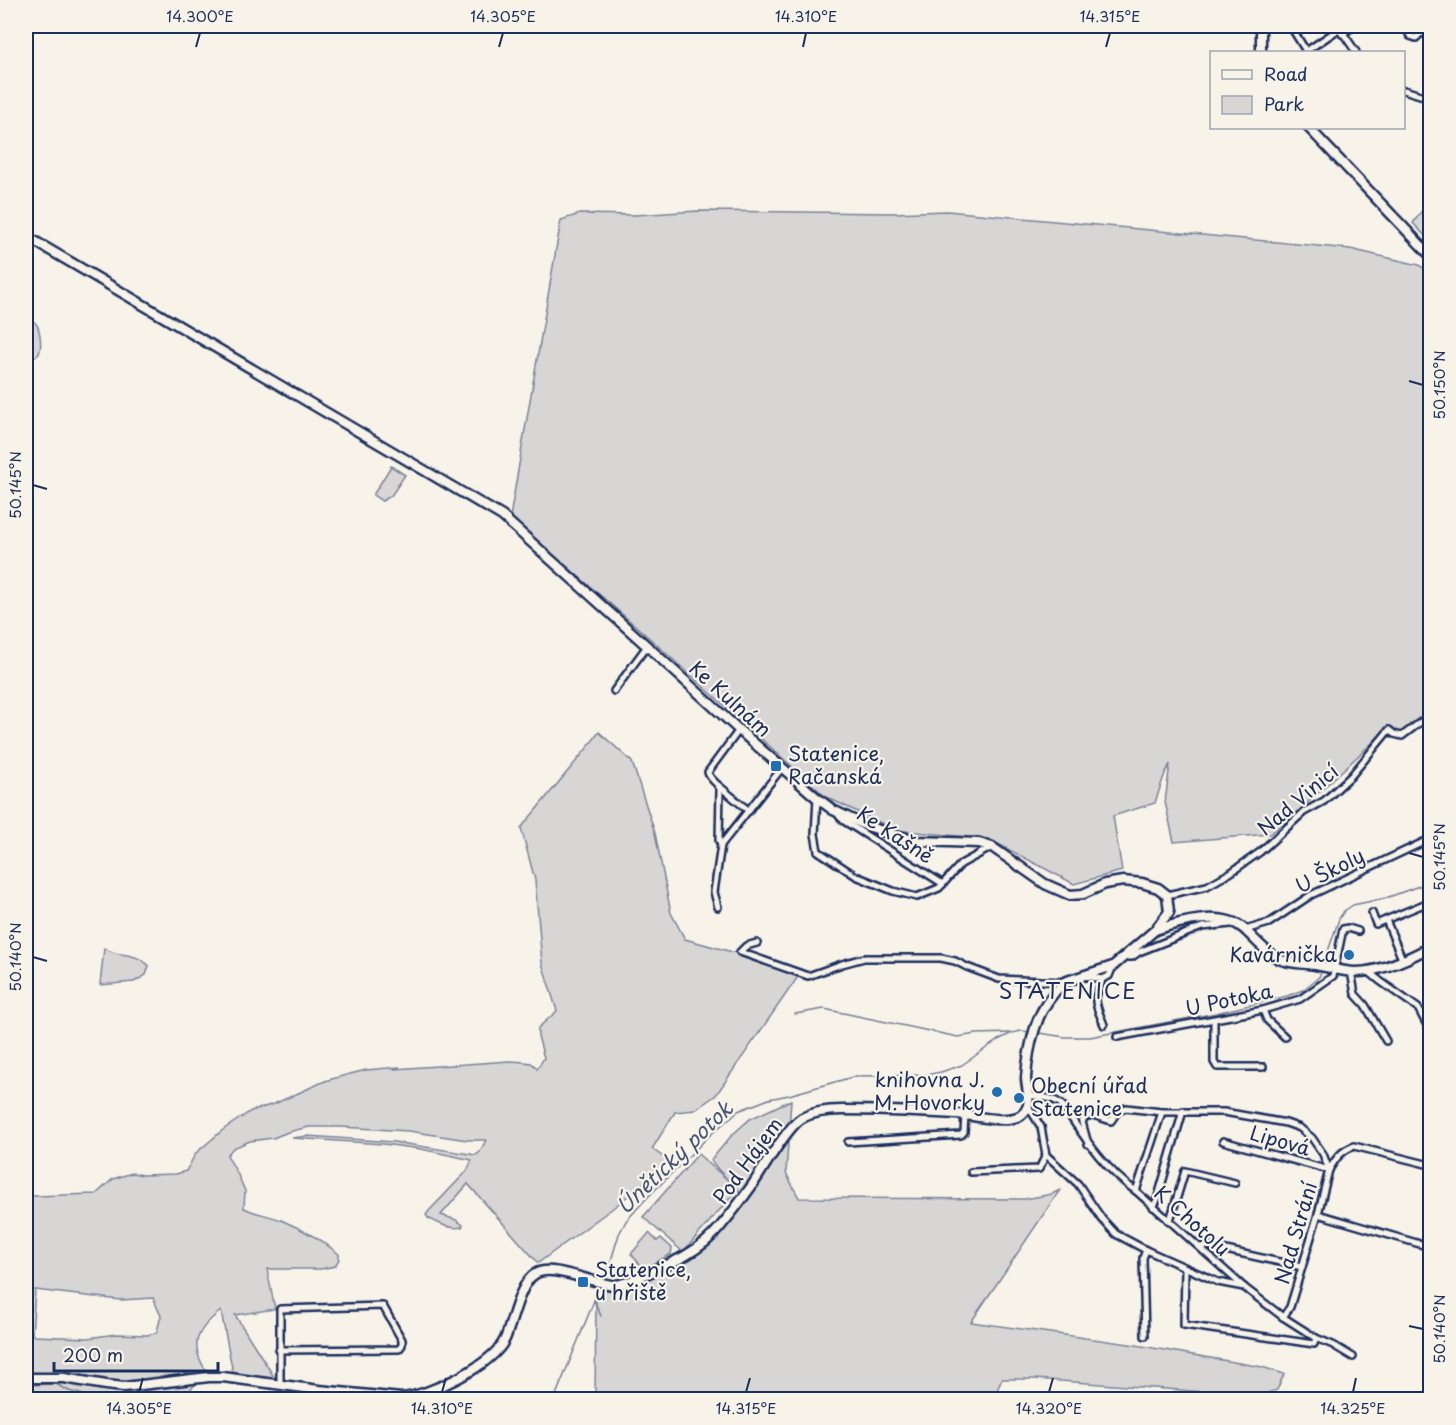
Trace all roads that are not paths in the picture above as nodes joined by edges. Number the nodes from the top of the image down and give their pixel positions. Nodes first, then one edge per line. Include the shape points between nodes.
1 (1261, 26) edge
2 (1354, 26) edge
3 (1410, 26) edge
4 (1419, 26) edge
5 (1340, 29) edge
6 (1293, 30) dead end
7 (1421, 33) junction
8 (1431, 35) edge
9 (1262, 51) edge
10 (1304, 51) edge
11 (1307, 51) edge
12 (1355, 51) edge
13 (1405, 90) edge
14 (1431, 98) edge
15 (1311, 130) edge
16 (26, 236) edge
17 (1431, 255) edge
18 (647, 645) junction
19 (614, 691) dead end
20 (1431, 715) edge
21 (739, 730) junction
22 (782, 768) junction
23 (717, 784) junction
24 (817, 798) junction
25 (833, 810) junction
26 (749, 811) junction
27 (1431, 838) edge
28 (721, 845) junction
29 (992, 847) junction
30 (943, 884) junction
31 (1167, 895) junction
32 (718, 907) dead end
33 (1169, 912) junction
34 (1372, 913) dead end
35 (1431, 915) edge
36 (1186, 920) junction
37 (1386, 920) junction
38 (1242, 927) junction
39 (1155, 930) junction
40 (1358, 932) dead end
41 (757, 943) dead end
42 (1431, 947) edge
43 (1125, 957) junction
44 (1402, 959) junction
45 (1113, 966) junction
46 (1332, 969) junction
47 (1351, 971) junction
48 (1368, 971) junction
49 (1083, 976) junction
50 (1102, 979) junction
51 (1064, 982) junction
52 (1263, 1010) junction
53 (1214, 1020) junction
54 (1104, 1025) dead end
55 (1431, 1031) edge
56 (1117, 1037) dead end
57 (1285, 1037) dead end
58 (1386, 1041) dead end
59 (1263, 1067) dead end
60 (1028, 1095) junction
61 (1028, 1106) junction
62 (1162, 1112) junction
63 (1183, 1112) junction
64 (965, 1115) junction
65 (1223, 1141) dead end
66 (848, 1142) dead end
67 (1088, 1144) junction
68 (1046, 1155) junction
69 (1431, 1165) edge
70 (1329, 1170) junction
71 (971, 1172) dead end
72 (1235, 1183) dead end
73 (1137, 1191) junction
74 (1153, 1207) junction
75 (1318, 1214) junction
76 (1168, 1220) junction
77 (1200, 1247) junction
78 (1431, 1247) edge
79 (1146, 1250) junction
80 (1302, 1267) junction
81 (1185, 1268) junction
82 (1245, 1288) junction
83 (1283, 1317) junction
84 (1145, 1336) dead end
85 (1315, 1341) junction
86 (279, 1350) junction
87 (1353, 1357) dead end
88 (26, 1378) edge
89 (280, 1385) junction

1 - 9 street
2 - 5 street
3 - 7 street via 1410,36 1416,38
4 - 7 street
5 - 11 street
5 - 12 street
6 - 10 street
7 - 8 street
13 - 14 street
15 - 17 street
16 - 18 street, Ke Kulnám via 502,516
18 - 19 street
18 - 21 street, Ke Kulnám
20 - 31 street, Nad Vinicí via 1402,736 1389,730 1352,776 1230,873 1208,886
21 - 22 street, Ke Kulnám
21 - 23 street via 708,772
22 - 24 street, Ke Kulnám
22 - 26 street
23 - 26 street
23 - 28 street
24 - 25 street, Ke Kulnám
24 - 30 street via 818,851 856,876 893,891 917,897
25 - 29 street, Ke Kulnám via 862,824 917,841
25 - 30 street, Ke Kašně
26 - 28 street
27 - 38 street, U Školy via 1311,895 1269,923
28 - 32 street via 714,892
29 - 30 street via 961,864
29 - 31 street, Ke Kulnám via 1045,884 1070,895 1123,881 1158,888
31 - 33 street
33 - 36 street
33 - 39 street
34 - 37 street via 1376,924
35 - 37 street via 1424,904
36 - 38 street via 1228,921
36 - 39 street
37 - 44 street
38 - 43 street, U Školy via 1202,927
38 - 46 street via 1279,960
39 - 43 street
40 - 46 street via 1343,929
41 - 51 street via 740,952 808,976 864,958 941,958 999,980
42 - 44 street
43 - 45 street
44 - 48 street
45 - 49 street
45 - 50 street via 1109,976
46 - 47 street
46 - 52 street, U Potoka via 1333,976 1300,999
47 - 48 street
47 - 58 street via 1355,994
48 - 55 street via 1418,1008
49 - 50 street
49 - 51 street
50 - 54 street via 1095,1000
51 - 60 street via 1035,1027 1026,1077
52 - 53 street, U Potoka
52 - 57 street via 1267,1020
53 - 56 street, U Potoka
53 - 59 street via 1216,1066
60 - 61 street
60 - 67 street, K Chotolu via 1059,1102
61 - 64 street, Pod Hájem via 1021,1115 1006,1118
61 - 68 street via 1041,1127
62 - 63 street, Nad Strání
62 - 67 street, Nad Strání via 1126,1107 1111,1120 1089,1115 1082,1120
62 - 73 street
63 - 70 street, Nad Strání via 1224,1112 1300,1128 1312,1138
63 - 74 street
64 - 66 street via 961,1135
64 - 89 street, Pod Hájem via 842,1110 801,1119 708,1240 681,1258 622,1284 546,1270 531,1275 495,1353 481,1365 430,1391 406,1398
65 - 70 street, Lipová
67 - 73 street, K Chotolu via 1123,1182
68 - 71 street via 1039,1169
68 - 79 street via 1078,1184 1116,1234
69 - 70 street via 1354,1146 1338,1155
70 - 75 street, Nad Strání
72 - 76 street via 1185,1171
73 - 74 street, K Chotolu
74 - 76 street, K Chotolu
75 - 78 street
75 - 80 street, Nad Strání
76 - 77 street, K Chotolu
77 - 80 street
77 - 82 street, K Chotolu
79 - 81 street
79 - 84 street
80 - 83 street, Nad Strání
81 - 82 street
81 - 85 street via 1184,1325
82 - 83 street, K Chotolu
83 - 85 street, K Chotolu
85 - 87 street, K Chotolu via 1333,1345
86 - 86 street via 399,1349 402,1340 383,1306 279,1309
86 - 89 street
88 - 89 street via 64,1378 124,1387 223,1377

